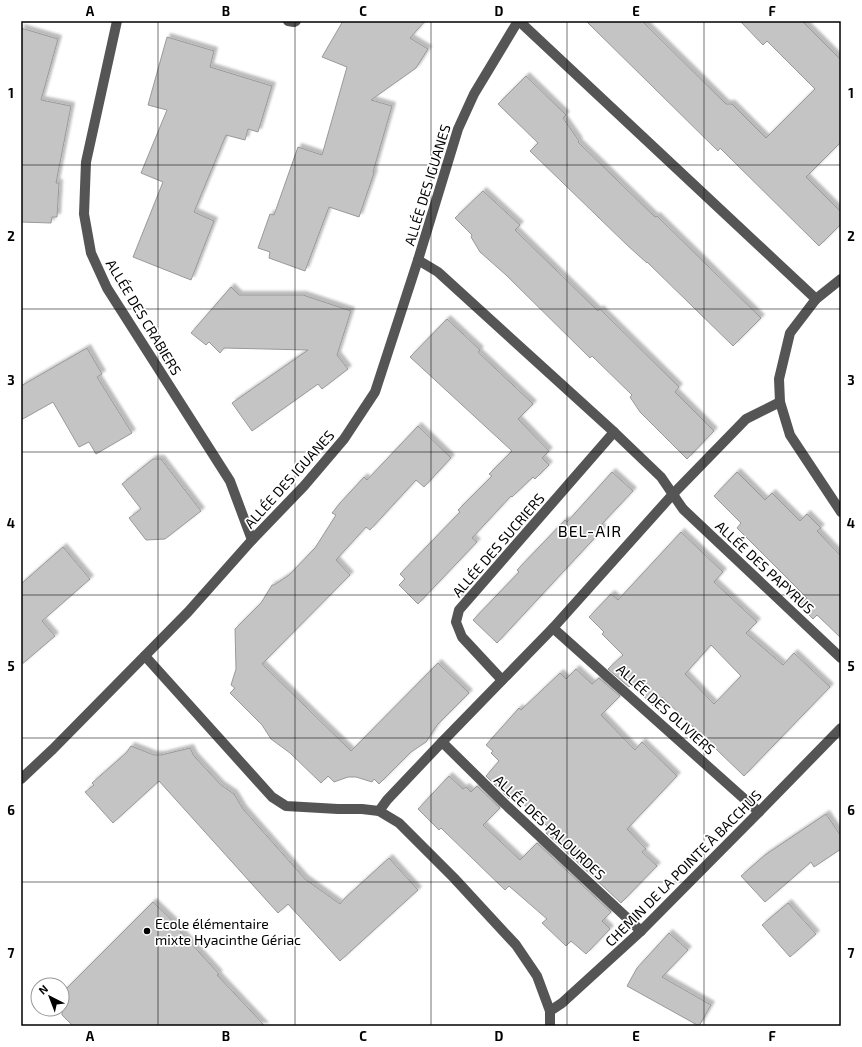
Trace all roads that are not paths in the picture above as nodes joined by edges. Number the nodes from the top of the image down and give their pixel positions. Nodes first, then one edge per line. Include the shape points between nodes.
1 (118, 21) edge
2 (288, 21) edge
3 (296, 21) edge
4 (519, 21) edge
5 (418, 260) junction
6 (841, 279) edge
7 (816, 299) junction
8 (780, 402) junction
9 (614, 432) junction
10 (673, 494) junction
11 (841, 512) edge
12 (252, 540) junction
13 (553, 628) junction
14 (145, 656) junction
15 (841, 658) edge
16 (502, 680) junction
17 (841, 728) edge
18 (442, 742) junction
19 (21, 779) edge
20 (379, 811) junction
21 (759, 812) junction
22 (641, 931) junction
23 (550, 1011) junction
24 (550, 1026) edge

1 - 12 street, ALLÉE DES CRABIERS via 86,162 84,214 91,253 107,288 230,481
2 - 3 street
4 - 5 street, ALLÉE DES IGUANES via 474,94 458,129
4 - 7 street
5 - 9 street, ALLÉE DES PAPYRUS via 438,272
5 - 12 street, ALLÉE DES IGUANES via 375,392 344,439 304,486
6 - 7 street
7 - 8 street via 790,333 779,379
8 - 10 street via 746,419
8 - 11 street via 790,435
9 - 10 street, ALLÉE DES PAPYRUS via 661,477
9 - 16 street, ALLÉE DES SUCRIERS via 459,610 456,622 462,637
10 - 13 street
10 - 15 street, ALLÉE DES PAPYRUS via 682,509
12 - 14 street, ALLÉE DES IGUANES
13 - 16 street
13 - 21 street, ALLÉE DES OLIVIERS
14 - 19 street, ALLÉE DES IGUANES
14 - 20 street via 272,797 286,806
16 - 18 street
17 - 21 street, CHEMIN DE LA POINTE À BACCHUS
18 - 20 street
18 - 22 street, ALLÉE DES PALOURDES
20 - 23 street via 399,823 516,945 537,976
21 - 22 street, CHEMIN DE LA POINTE À BACCHUS
22 - 23 street, CHEMIN DE LA POINTE À BACCHUS
23 - 24 street

